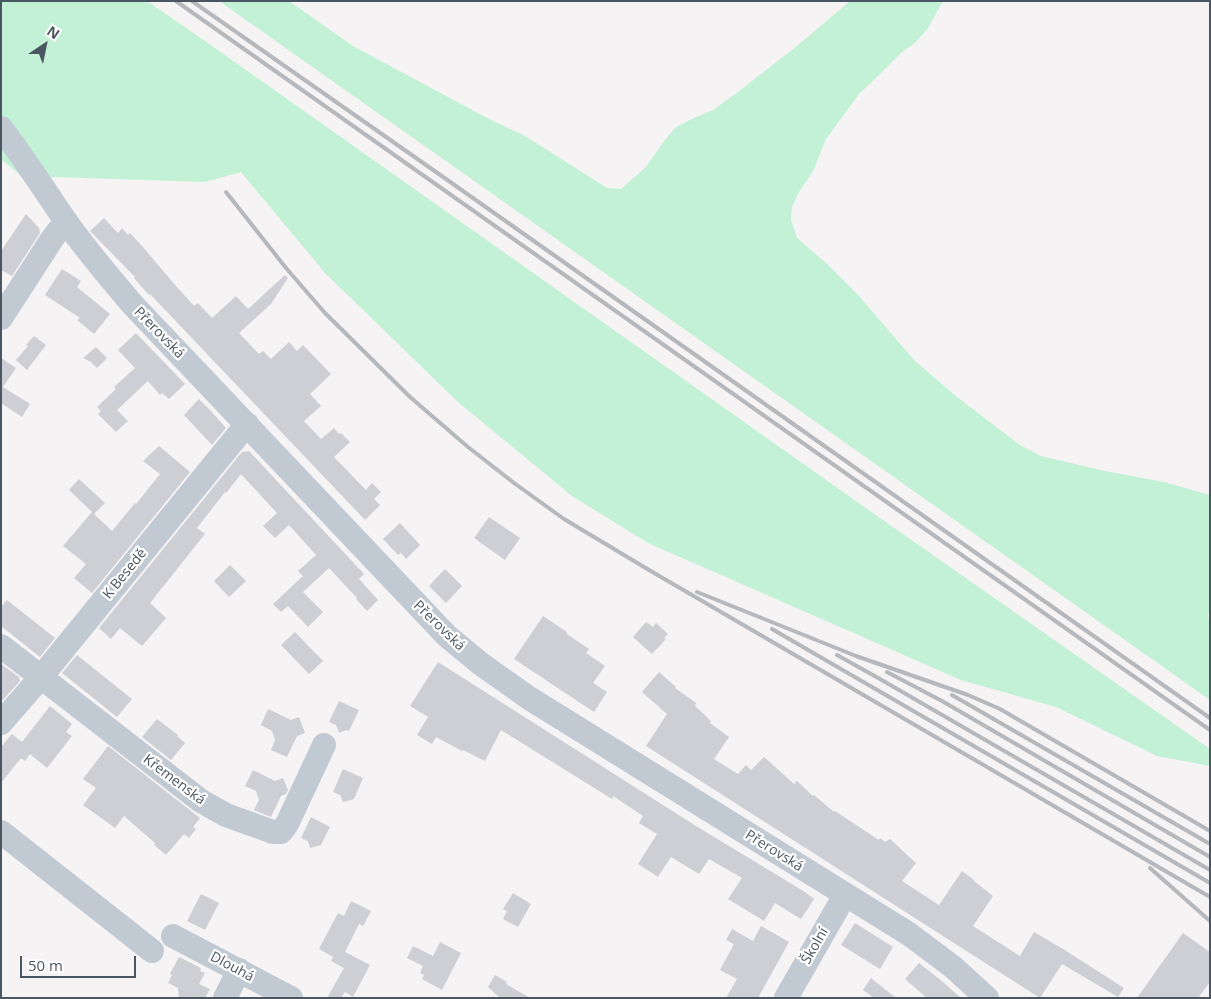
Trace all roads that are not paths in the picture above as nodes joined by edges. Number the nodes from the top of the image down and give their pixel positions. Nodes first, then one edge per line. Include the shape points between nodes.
1 (1, 128) edge
2 (66, 221) junction
3 (1, 318) edge
4 (247, 424) junction
5 (1, 646) edge
6 (41, 677) junction
7 (1, 724) edge
8 (324, 745) dead end
9 (1, 832) edge
10 (845, 895) junction
11 (173, 936) dead end
12 (152, 951) dead end
13 (239, 970) junction
14 (225, 998) edge
15 (291, 998) edge
16 (786, 998) edge
17 (987, 998) edge

1 - 2 street, Přerovská
2 - 3 street
2 - 4 street, Přerovská via 133,305
4 - 6 street, K Besedě
4 - 10 street, Přerovská via 423,612 481,664 529,698
5 - 6 street, Křemenská
6 - 7 street, K Besedě
6 - 8 street, Křemenská via 201,801 226,815 273,832 281,832 287,824
9 - 12 street
10 - 16 street, Školní
10 - 17 street, Přerovská via 926,946
11 - 13 street, Dlouhá
13 - 14 street
13 - 15 street, Dlouhá

